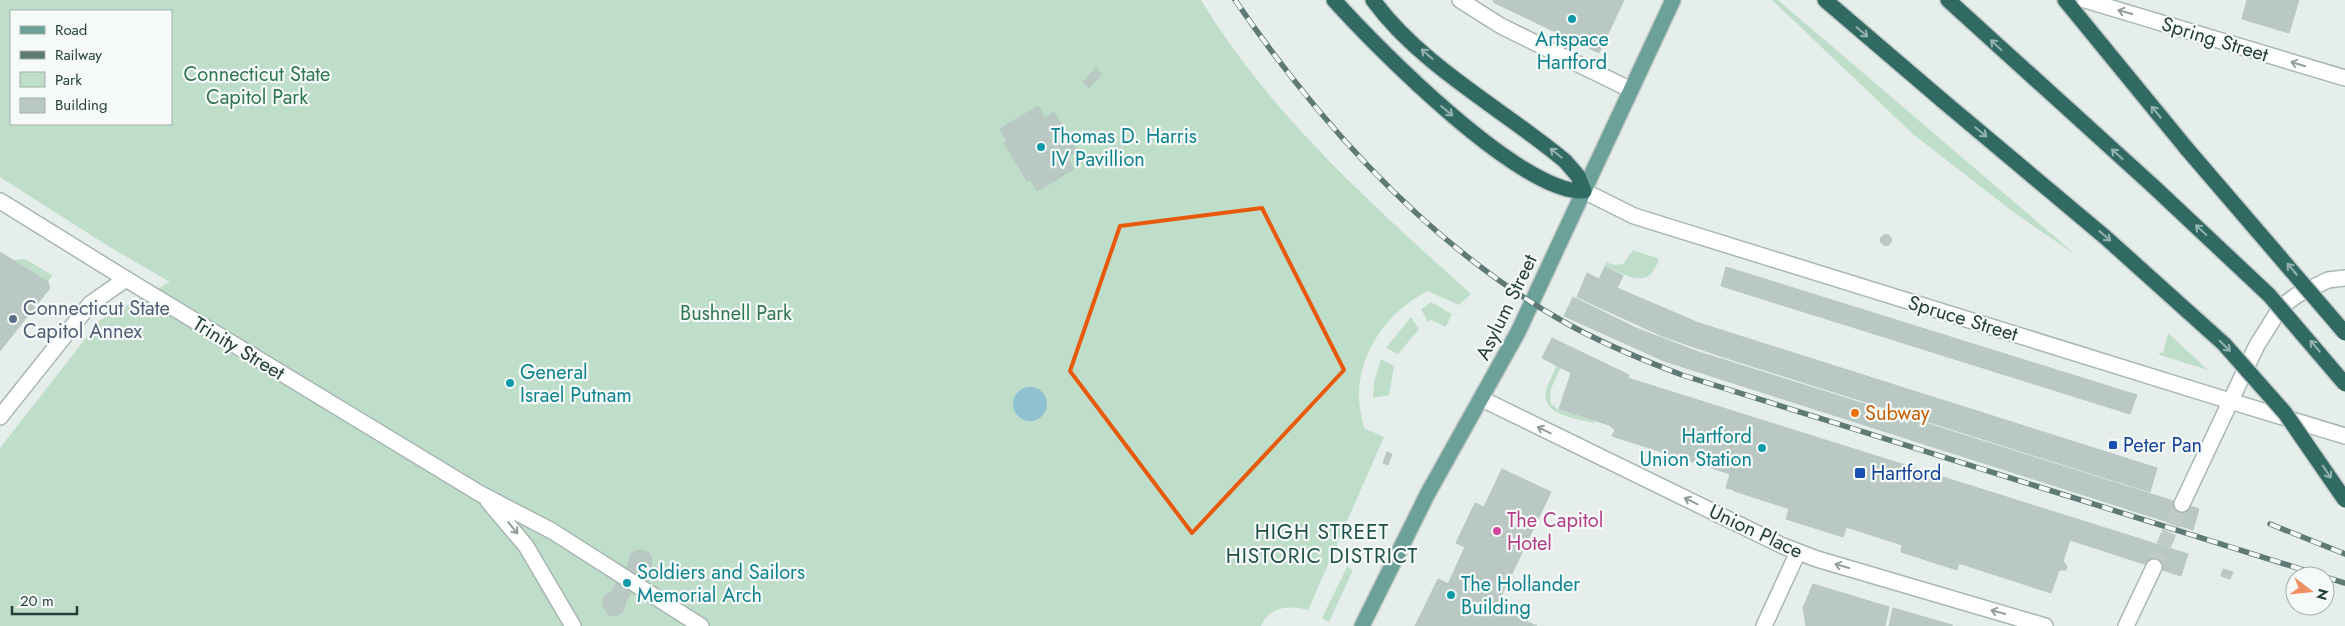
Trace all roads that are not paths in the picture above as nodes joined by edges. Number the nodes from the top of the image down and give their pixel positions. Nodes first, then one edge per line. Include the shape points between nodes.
1 (1334, 0) edge
2 (1373, 0) edge
3 (1460, 0) edge
4 (1674, 0) edge
5 (1824, 0) edge
6 (1948, 0) edge
7 (2065, 0) edge
8 (2084, 0) edge
9 (2345, 78) edge
10 (1632, 90) junction
11 (1584, 191) junction
12 (0, 201) edge
13 (2345, 278) edge
14 (126, 279) junction
15 (2345, 333) edge
16 (2345, 384) edge
17 (1482, 399) junction
18 (2230, 401) junction
19 (0, 417) edge
20 (2345, 436) edge
21 (479, 493) junction
22 (2345, 500) edge
23 (2182, 504) tunnel mouth
24 (1798, 552) junction
25 (2154, 567) tunnel mouth
26 (573, 626) edge
27 (701, 626) edge
28 (1362, 626) edge
29 (1764, 626) edge
30 (2045, 626) edge
31 (2126, 626) edge

1 -> 11 highway via 1402,71 1463,124 1545,182 1566,190
11 -> 2 highway via 1578,176 1565,161 1429,56
3 - 10 street via 1501,26
4 - 10 main road, Asylum Street
5 -> 22 highway, bridge via 2077,212 2207,328 2273,397
16 -> 6 highway, bridge via 2269,295
15 -> 7 highway, bridge via 2187,149
9 -> 8 street, Spring Street
10 - 11 main road, Asylum Street
11 - 17 main road, Asylum Street via 1518,332
11 - 18 street, Spruce Street via 1634,216
12 - 14 street, Trinity Street
13 - 18 street via 2328,280 2281,307 2257,345
14 - 19 street via 90,304
14 - 21 street, Trinity Street
24 -> 17 street, Union Place
17 - 28 main road, Asylum Street via 1428,493
18 - 20 street, Spruce Street
18 - 23 street
21 -> 26 street, Trinity Street via 512,526
21 - 27 street, Trinity Street via 552,531
24 - 29 street
30 -> 24 street, Union Place
25 - 31 street

